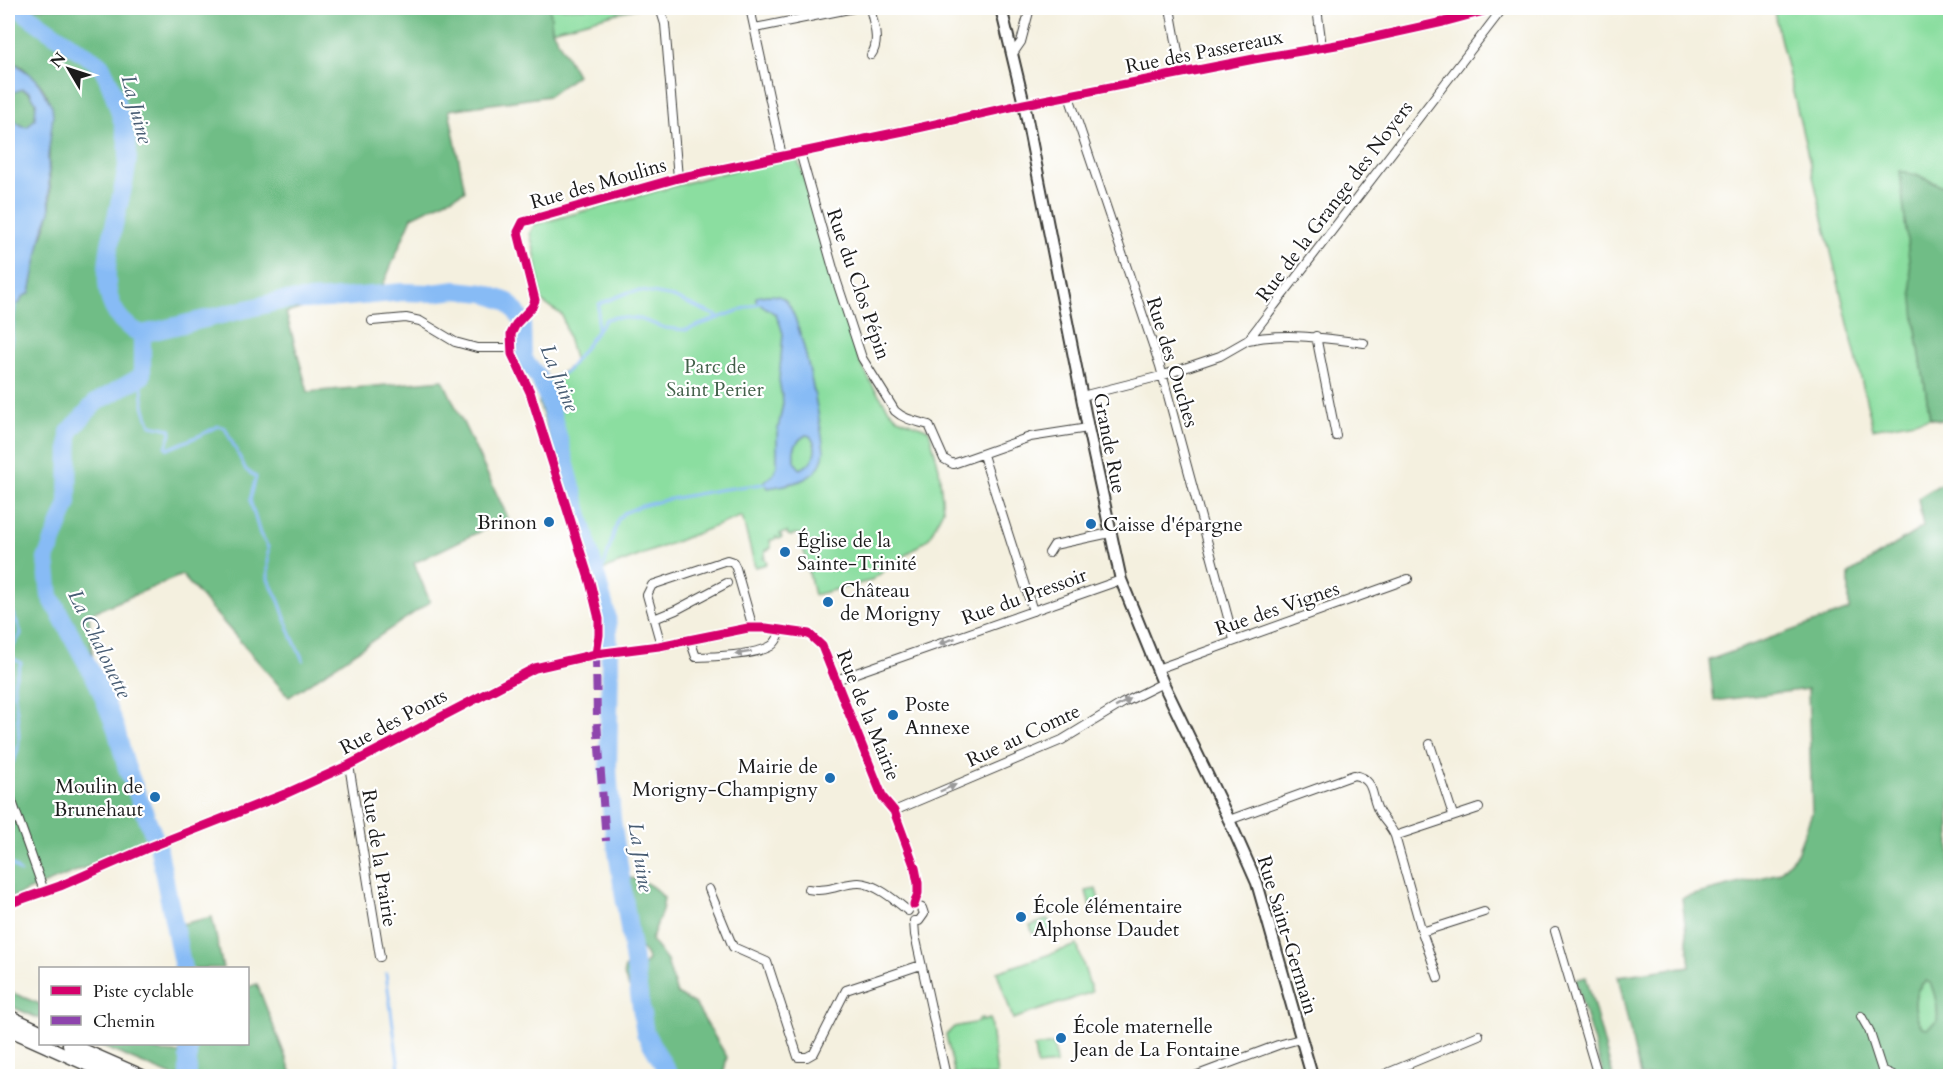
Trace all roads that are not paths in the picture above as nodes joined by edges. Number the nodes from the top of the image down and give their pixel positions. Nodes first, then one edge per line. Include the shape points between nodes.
1 (660, 8) edge
2 (750, 8) edge
3 (854, 8) edge
4 (870, 8) edge
5 (1001, 8) edge
6 (1030, 8) edge
7 (1170, 8) edge
8 (1317, 8) edge
9 (1495, 8) edge
10 (1503, 8) edge
11 (755, 28) junction
12 (1322, 47) junction
13 (871, 55) dead end
14 (1012, 55) junction
15 (1182, 74) junction
16 (1069, 96) junction
17 (1024, 104) junction
18 (800, 152) junction
19 (782, 156) junction
20 (678, 178) junction
21 (372, 321) dead end
22 (1316, 336) junction
23 (1248, 340) junction
24 (1364, 343) dead end
25 (511, 348) junction
26 (1161, 376) junction
27 (1082, 396) junction
28 (1088, 428) junction
29 (1336, 436) dead end
30 (983, 454) junction
31 (1110, 533) junction
32 (1049, 553) dead end
33 (1408, 579) dead end
34 (1121, 580) junction
35 (727, 583) dead end
36 (1033, 611) junction
37 (654, 619) junction
38 (753, 628) junction
39 (781, 630) junction
40 (809, 634) joint
41 (690, 640) junction
42 (1234, 640) junction
43 (661, 645) junction
44 (598, 653) junction
45 (1157, 669) junction
46 (836, 680) junction
47 (1163, 683) junction
48 (1430, 744) dead end
49 (349, 765) junction
50 (1207, 775) joint
51 (8, 790) edge
52 (1479, 808) dead end
53 (894, 811) junction
54 (1453, 815) junction
55 (1229, 820) junction
56 (1395, 836) junction
57 (808, 889) dead end
58 (709, 890) dead end
59 (44, 891) junction
60 (8, 904) edge
61 (911, 908) junction
62 (1484, 912) dead end
63 (914, 921) junction
64 (1555, 931) dead end
65 (1422, 932) junction
66 (380, 957) dead end
67 (921, 964) junction
68 (1438, 978) dead end
69 (8, 1016) edge
70 (1861, 1016) dead end
71 (8, 1029) edge
72 (39, 1031) edge
73 (1479, 1035) dead end
74 (1300, 1039) junction
75 (39, 1043) edge
76 (43, 1045) edge
77 (71, 1045) edge
78 (113, 1077) edge
79 (142, 1077) edge
80 (946, 1077) edge
81 (1195, 1077) edge
82 (1311, 1077) edge
83 (1380, 1077) edge
84 (1598, 1077) edge
85 (1893, 1077) edge

1 - 20 street via 665,24
2 - 11 street
3 - 11 street
4 - 13 street via 876,39
5 - 14 main road, Grande Rue
6 - 14 street via 1021,42
7 - 15 street
8 - 12 street
9 - 12 street, Rue des Passereaux
10 - 23 street, Rue de la Grange des Noyers
11 - 19 street
12 - 15 street, Rue des Passereaux
14 - 17 main road, Grande Rue
15 - 16 street, Rue des Passereaux
16 - 17 street, Rue des Passereaux
16 - 26 street, Rue des Ouches
17 - 18 street, Rue des Moulins
17 - 27 main road, Grande Rue
18 - 19 street, Rue des Moulins
18 - 30 street, Rue du Clos Pépin via 836,279 868,369 895,411 902,417 929,424 947,462 953,464
19 - 20 street, Rue des Moulins
20 - 25 street, Rue des Moulins via 523,222 518,232 535,300 516,324
21 - 25 street via 406,318 420,321 455,342 477,348
22 - 23 street
22 - 24 street
22 - 29 street
23 - 26 street, Rue de la Grange des Noyers via 1220,356
25 - 44 street via 530,392 590,582 599,619
26 - 27 street, Rue de la Grange des Noyers
26 - 42 street, Rue des Ouches
27 - 28 main road, Grande Rue
28 - 30 street, Rue du Clos Pépin via 1030,437
28 - 31 main road, Grande Rue
30 - 36 street
31 - 32 street via 1054,545
31 - 34 main road, Grande Rue
33 - 42 street, Rue des Vignes
34 - 36 street, Rue du Pressoir
34 - 45 main road, Grande Rue
35 - 37 street
36 -> 46 street, Rue du Pressoir
37 - 38 street via 647,595 652,585 727,560 736,568
37 - 43 street
38 - 39 street, Rue des Ponts
38 - 41 street, Rue des Ponts
39 - 40 street, Rue des Ponts
39 -> 41 street via 771,646 712,657 696,657
40 - 46 street, Rue de la Mairie via 822,646
41 - 43 street, Rue des Ponts
42 - 45 street, Rue des Vignes
43 - 44 street, Rue des Ponts
44 - 49 street, Rue des Ponts via 535,668
45 - 47 main road, Grande Rue
46 - 53 street, Rue de la Mairie via 883,798
47 - 50 main road, Grande Rue
53 -> 47 street, Rue au Comte via 1062,740
48 - 54 street
49 - 59 street, Rue des Ponts
49 - 66 street, Rue de la Prairie
50 - 55 main road, Rue Saint-Germain
51 - 59 street
52 - 54 street
53 - 61 street, Rue de la Mairie via 918,883
54 - 56 street
55 - 56 street via 1354,775 1369,782 1379,814
55 - 74 main road, Rue Saint-Germain via 1257,883
56 - 65 street
57 - 61 street via 821,891 860,883
58 - 67 street via 733,947 767,962 798,1058 814,1053 846,990
59 - 60 street, Rue des Ponts
61 - 63 street via 908,917
61 - 63 street via 920,906 924,914
62 - 65 street
63 - 67 street
64 - 84 street
65 - 68 street
67 - 80 street
69 - 72 main road
70 - 85 street via 1882,1070
71 - 75 main road
73 - 83 street
74 - 81 street
74 - 82 main road, Rue Saint-Germain
76 - 78 main road
77 - 79 main road

